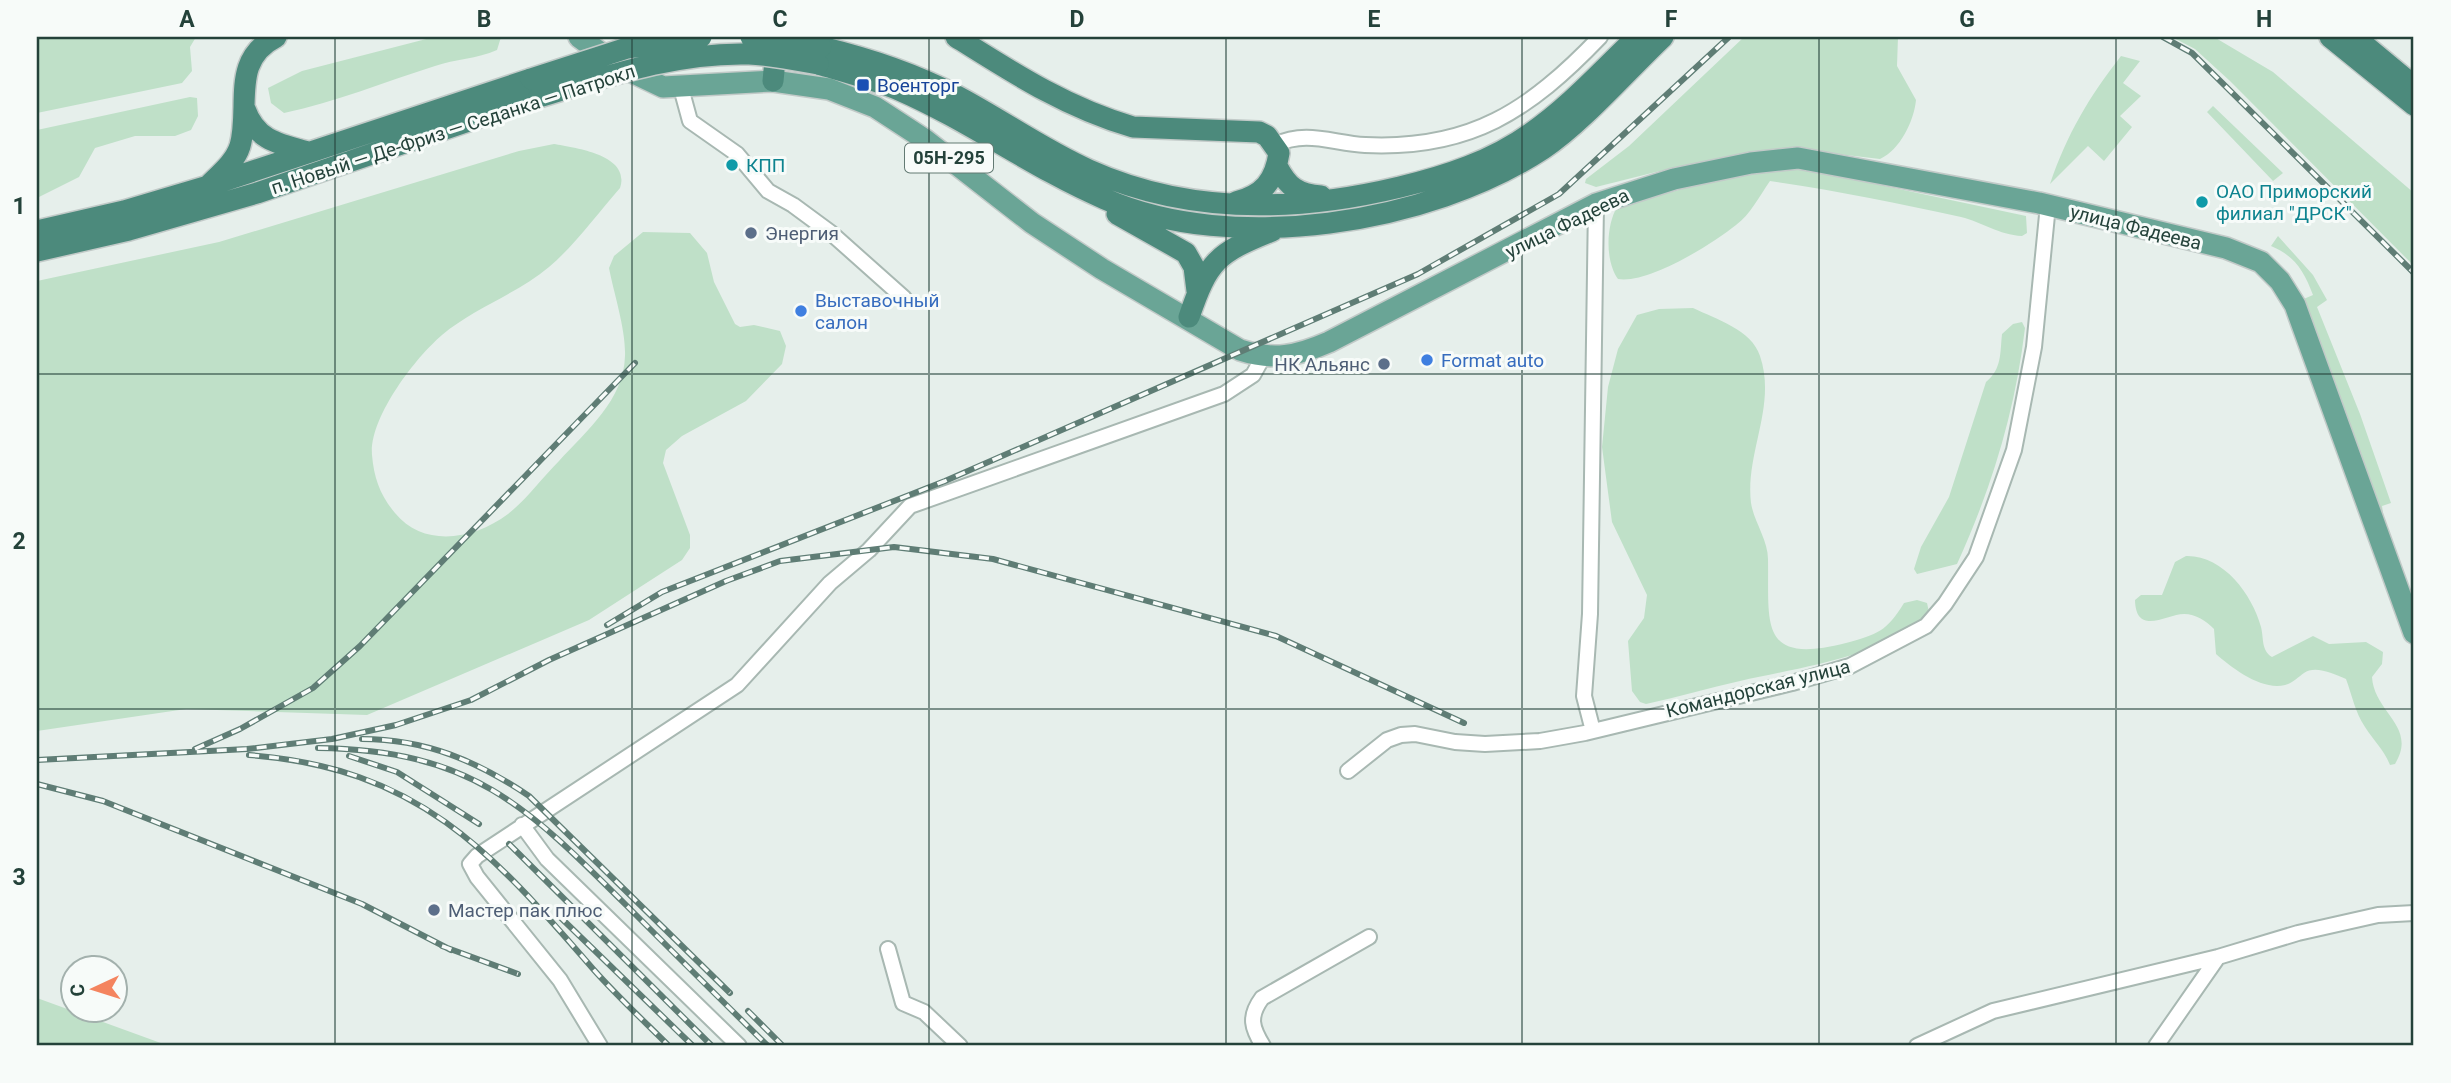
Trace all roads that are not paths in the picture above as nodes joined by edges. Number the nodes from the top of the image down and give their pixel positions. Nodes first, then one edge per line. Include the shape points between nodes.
1 (276, 37) edge
2 (579, 37) edge
3 (701, 37) edge
4 (751, 37) edge
5 (777, 37) edge
6 (956, 37) edge
7 (1600, 37) edge
8 (1637, 37) edge
9 (1663, 37) edge
10 (2330, 37) edge
11 (2355, 37) edge
12 (820, 55) junction
13 (773, 81) junction
14 (2414, 86) edge
15 (535, 88) junction
16 (681, 88) junction
17 (243, 103) junction
18 (2414, 105) edge
19 (308, 152) junction
20 (1276, 156) junction
21 (208, 186) junction
22 (1354, 198) junction
23 (1104, 199) junction
24 (1595, 204) junction
25 (1224, 205) junction
26 (2048, 205) junction
27 (1281, 227) junction
28 (37, 230) edge
29 (37, 251) edge
30 (1197, 291) junction
31 (904, 298) dead end
32 (1189, 317) junction
33 (1264, 357) junction
34 (2414, 633) edge
35 (1593, 731) junction
36 (1348, 771) dead end
37 (522, 825) junction
38 (2414, 913) edge
39 (1369, 937) dead end
40 (888, 949) dead end
41 (2218, 957) junction
42 (600, 1046) edge
43 (739, 1046) edge
44 (960, 1046) edge
45 (1263, 1046) edge
46 (1917, 1046) edge
47 (2156, 1046) edge

1 - 17 highway via 249,63
2 - 16 main road, 05Н-295 via 637,76 663,87
3 - 15 highway, п. Новый — Де-Фриз — Седанка — Патрокл, bridge via 627,48
4 - 12 highway, п. Новый — Де-Фриз — Седанка — Патрокл, bridge
5 - 13 highway
6 - 20 highway via 1043,92 1113,121 1157,129 1259,132
7 - 20 street via 1563,76 1527,103 1472,133 1405,146 1291,138
8 - 22 highway, п. Новый — Де-Фриз — Седанка — Патрокл via 1553,115 1500,152 1437,178
9 - 27 highway, п. Новый — Де-Фриз — Седанка — Патрокл via 1562,134 1509,169 1404,209 1325,225
10 - 18 highway
11 - 14 highway
12 - 15 highway, п. Новый — Де-Фриз — Седанка — Патрокл, bridge via 688,57
12 - 23 highway, п. Новый — Де-Фриз — Седанка — Патрокл via 899,90
12 - 25 highway, п. Новый — Де-Фриз — Седанка — Патрокл via 865,58 955,95 1110,179
13 - 16 main road, улица Фадеева / 05Н-295
13 - 32 main road, улица Фадеева / 05Н-295 via 829,89 875,107 1032,223 1102,269
15 - 19 highway, п. Новый — Де-Фриз — Седанка — Патрокл
15 - 29 highway, п. Новый — Де-Фриз — Седанка — Патрокл via 257,193
16 - 31 street via 690,121 737,154 768,191 831,233
17 - 19 highway via 249,120 265,139
17 - 21 highway via 240,147
19 - 21 highway, п. Новый — Де-Фриз — Седанка — Патрокл
20 - 22 highway via 1295,191
20 - 25 highway via 1273,179 1261,192
21 - 28 highway, п. Новый — Де-Фриз — Седанка — Патрокл
22 - 25 highway, п. Новый — Де-Фриз — Седанка — Патрокл via 1288,206
23 - 27 highway, п. Новый — Де-Фриз — Седанка — Патрокл via 1140,213 1222,225
23 - 30 highway via 1118,215 1186,253 1194,267
24 - 26 main road, улица Фадеева via 1674,179 1798,158
24 - 33 main road, улица Фадеева via 1329,342 1290,356
24 - 35 street via 1590,614 1584,696
26 - 34 main road, улица Фадеева via 2226,248 2261,262 2280,281 2300,317
26 - 35 street, Командорская улица via 2034,347 2014,450 1976,557 1926,626 1850,666
27 - 30 highway via 1234,246 1218,258
30 - 32 highway
32 - 33 main road, улица Фадеева via 1240,349
33 - 37 street via 1253,375 1224,394 910,506 830,583 737,685
35 - 36 street, Командорская улица via 1540,741 1485,744 1401,735 1387,740
37 - 42 street via 470,864 560,981
37 - 43 street via 547,859
38 - 41 street via 2378,915
39 - 45 street via 1262,998 1252,1028
40 - 44 street via 903,1003 924,1012
41 - 46 street via 1993,1011
41 - 47 street

